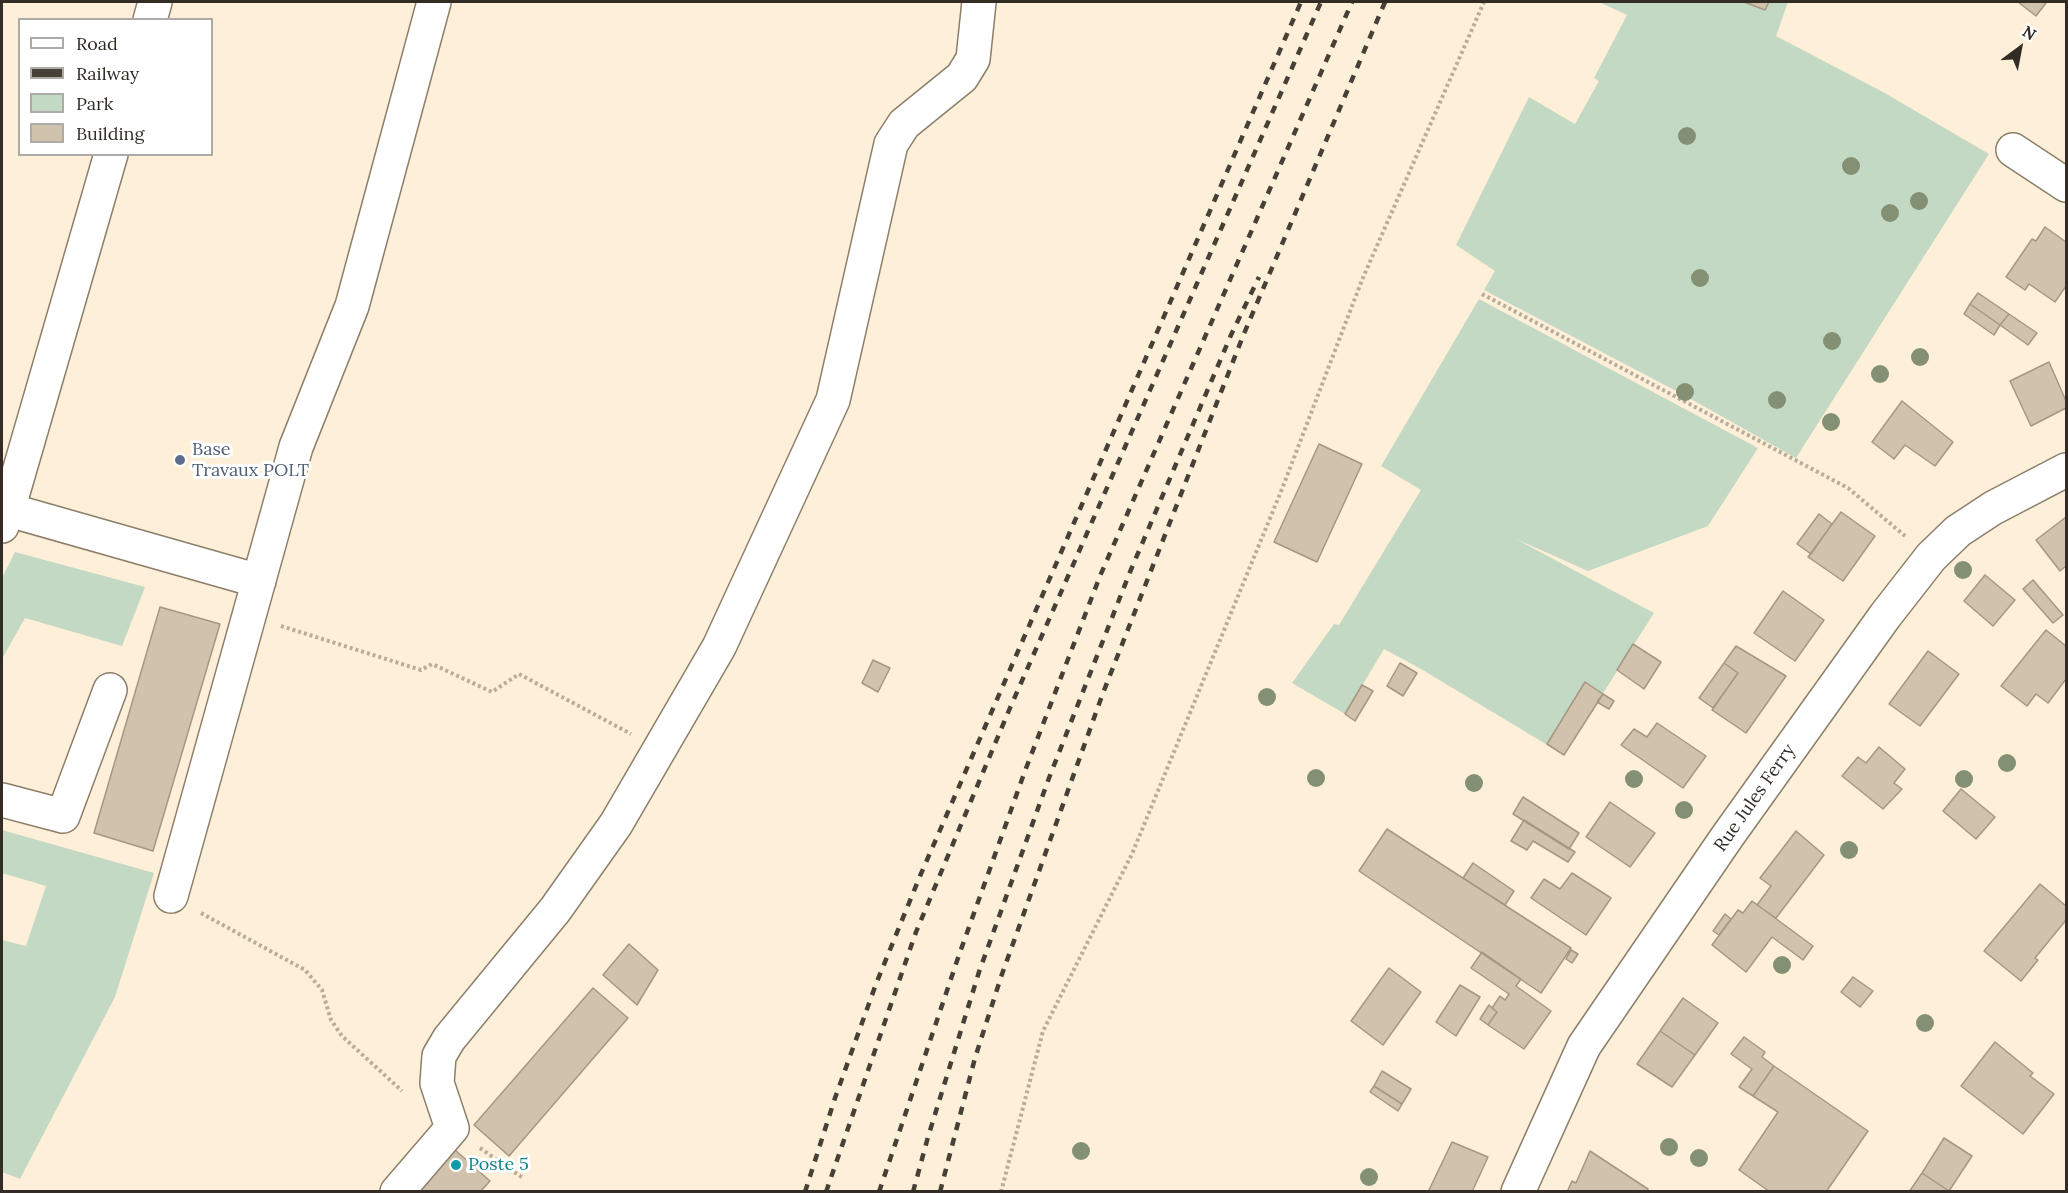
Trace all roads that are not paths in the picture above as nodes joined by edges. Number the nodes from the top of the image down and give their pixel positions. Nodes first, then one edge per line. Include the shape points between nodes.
1 (155, 2) edge
2 (434, 2) edge
3 (979, 2) edge
4 (151, 18) edge
5 (2013, 150) dead end
6 (110, 156) edge
7 (2067, 185) edge
8 (2067, 470) edge
9 (4, 515) edge
10 (259, 580) junction
11 (110, 690) dead end
12 (2, 800) edge
13 (171, 896) road end
14 (398, 1191) edge
15 (1518, 1191) edge

1 - 4 street
2 - 10 street via 352,306 296,447
3 - 14 street via 973,59 962,77 904,124 891,144 833,400 719,647 616,824 555,910 449,1039 439,1056 437,1083 452,1128
5 - 7 street
6 - 9 street
8 - 15 street, Rue Jules Ferry via 1958,531 1931,557 1885,616 1584,1046
9 - 10 street
10 - 13 street
11 - 12 street via 63,816

